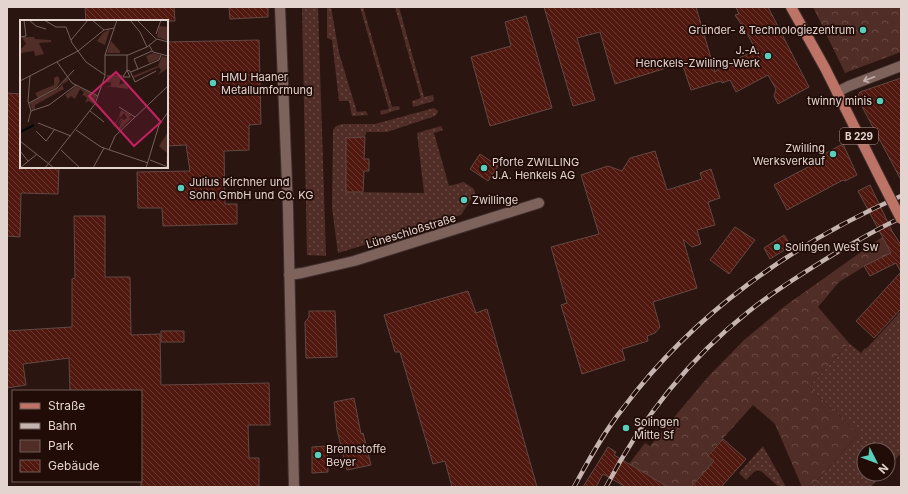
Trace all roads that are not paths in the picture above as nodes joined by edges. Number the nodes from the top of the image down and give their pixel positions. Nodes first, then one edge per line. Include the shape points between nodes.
1 (280, 7) edge
2 (791, 7) edge
3 (901, 66) edge
4 (837, 92) junction
5 (539, 203) dead end
6 (901, 219) edge
7 (289, 275) junction
8 (294, 487) edge

1 - 7 street
2 - 4 main road, B 229
3 -> 4 street
4 - 6 main road, B 229, bridge
5 - 7 street, Lüneschloßstraße via 354,261
7 - 8 street

